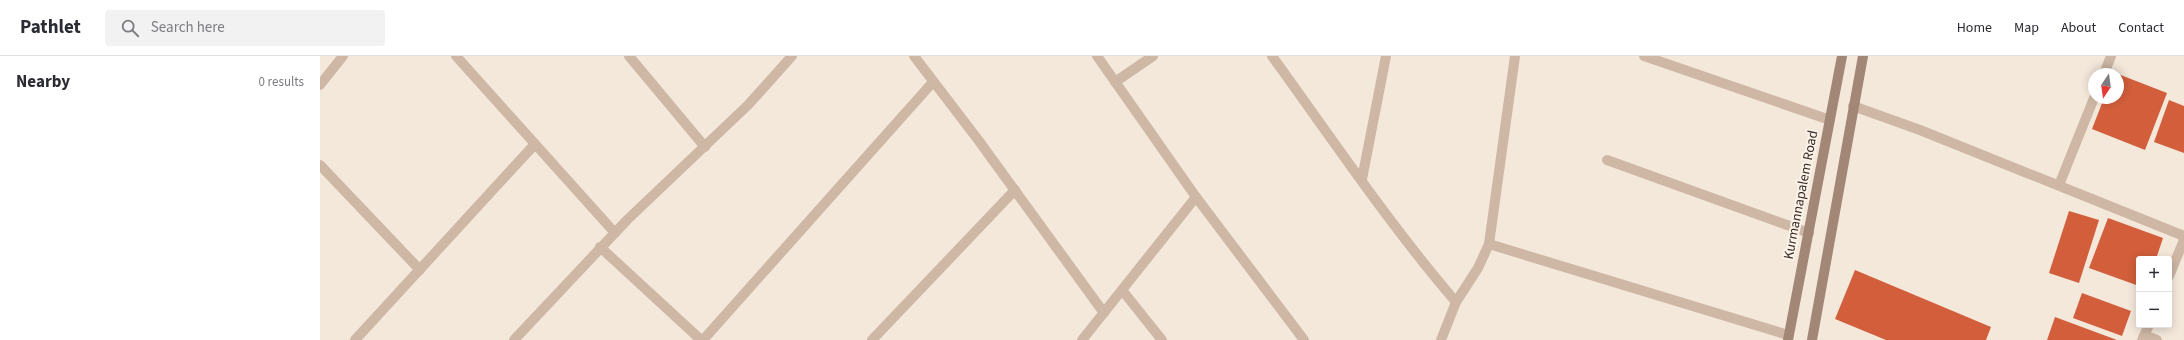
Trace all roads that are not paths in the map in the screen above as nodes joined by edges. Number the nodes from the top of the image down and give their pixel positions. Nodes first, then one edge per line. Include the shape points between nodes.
1 (343, 56) edge
2 (456, 56) edge
3 (629, 56) edge
4 (792, 56) edge
5 (914, 56) edge
6 (1097, 56) edge
7 (1153, 56) edge
8 (1386, 56) edge
9 (1515, 56) edge
10 (1644, 56) edge
11 (1842, 56) edge
12 (1863, 56) edge
13 (2111, 56) edge
14 (1275, 58) edge
15 (2106, 68) edge
16 (933, 82) junction
17 (1115, 82) junction
18 (320, 84) edge
19 (2092, 104) edge
20 (1854, 106) junction
21 (1830, 120) junction
22 (535, 144) junction
23 (705, 147) junction
24 (1607, 160) dead end
25 (320, 165) edge
26 (1362, 179) junction
27 (2059, 185) junction
28 (1015, 190) junction
29 (1196, 198) junction
30 (615, 233) junction
31 (1809, 233) junction
32 (2184, 236) edge
33 (2184, 240) edge
34 (1489, 244) junction
35 (600, 247) junction
36 (2172, 269) edge
37 (420, 270) junction
38 (1122, 290) junction
39 (1456, 302) junction
40 (1104, 312) junction
41 (2145, 333) edge
42 (1788, 338) edge
43 (355, 340) edge
44 (514, 340) edge
45 (702, 340) edge
46 (872, 340) edge
47 (1082, 340) edge
48 (1162, 340) edge
49 (1304, 340) edge
50 (1441, 340) edge
51 (1812, 340) edge
52 (2156, 340) edge

1 - 18 street
2 - 22 street
3 - 23 street
4 - 23 street via 748,105
5 - 16 street
6 - 17 street
7 - 17 street
8 - 26 street
9 - 34 street
10 - 21 street
11 - 21 main road, Kurmannapalem Road
12 - 20 main road
13 - 15 street
14 - 26 street via 1329,138
16 - 28 street
16 - 45 street
17 - 29 street
19 - 27 street
20 - 27 street
20 - 51 main road
21 - 31 main road, Kurmannapalem Road
22 - 30 street
22 - 37 street
23 - 30 street
24 - 31 street
25 - 37 street
26 - 39 street via 1424,264
27 - 32 street
28 - 40 street
28 - 46 street
29 - 38 street
29 - 49 street
30 - 35 street
31 - 42 main road, Kurmannapalem Road
33 - 36 street
34 - 39 street via 1478,268
34 - 42 street
35 - 44 street
35 - 45 street
37 - 43 street
38 - 40 street
38 - 48 street
39 - 50 street
40 - 47 street
41 - 52 street

